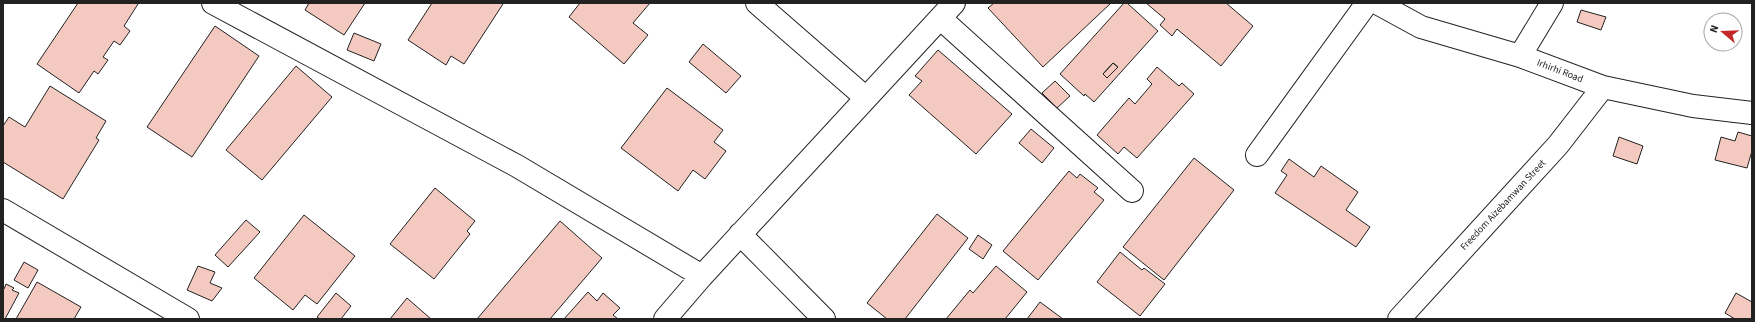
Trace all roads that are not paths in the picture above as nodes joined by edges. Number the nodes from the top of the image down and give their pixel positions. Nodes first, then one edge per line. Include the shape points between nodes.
1 (213, 3) edge
2 (757, 3) edge
3 (1366, 3) edge
4 (1377, 3) edge
5 (1552, 3) edge
6 (947, 11) edge
7 (1520, 56) junction
8 (1603, 87) junction
9 (866, 98) junction
10 (1752, 113) edge
11 (1257, 156) dead end
12 (1132, 191) dead end
13 (3, 210) edge
14 (740, 234) junction
15 (702, 276) junction
16 (188, 319) edge
17 (665, 319) edge
18 (824, 319) edge
19 (1399, 319) edge

1 - 15 street via 517,166
2 - 9 street
3 - 11 street
4 - 7 street, Irhirhi Road via 1421,27
5 - 7 street
6 - 9 street
6 - 12 street
7 - 8 street, Irhirhi Road
8 - 10 street, Irhirhi Road via 1693,106
8 - 19 street, Freedom Aizebamwan Street via 1558,145
9 - 14 street
13 - 16 street
14 - 15 street
14 - 18 street
15 - 17 street

